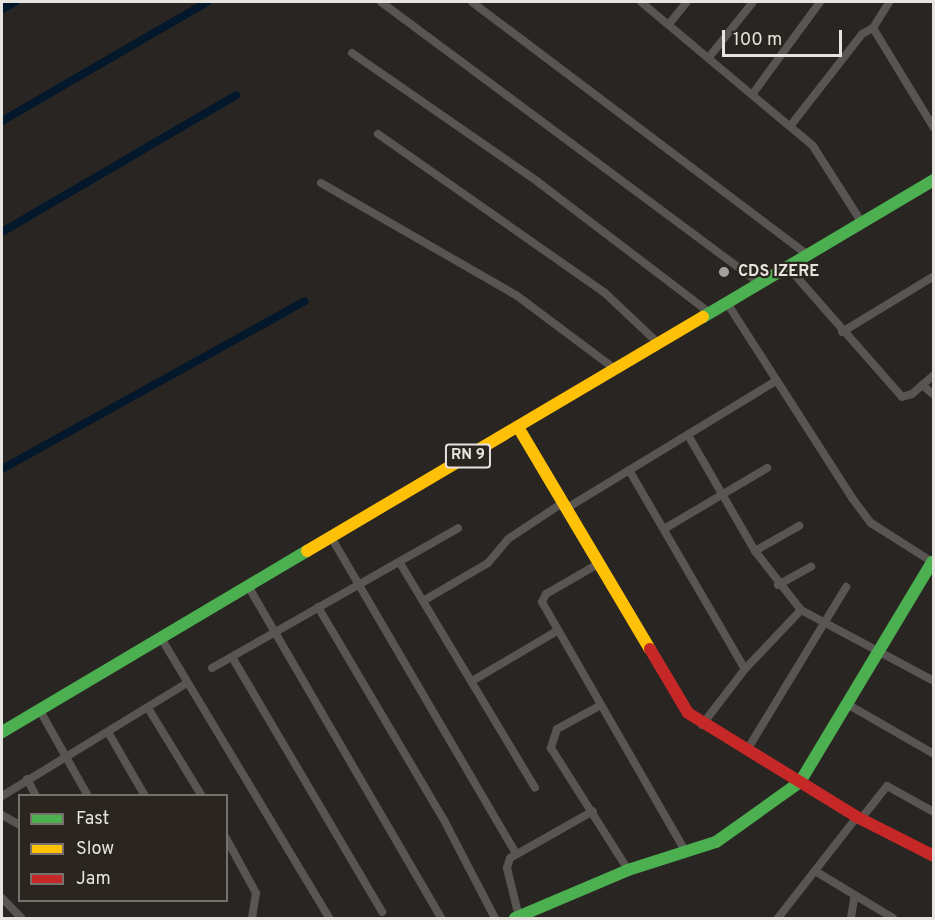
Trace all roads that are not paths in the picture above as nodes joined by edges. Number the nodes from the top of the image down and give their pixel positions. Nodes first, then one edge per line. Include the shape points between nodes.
1 (381, 2) edge
2 (472, 2) edge
3 (641, 2) edge
4 (687, 2) edge
5 (753, 2) edge
6 (820, 2) edge
7 (888, 2) edge
8 (669, 24) junction
9 (873, 28) junction
10 (352, 53) dead end
11 (710, 56) junction
12 (754, 92) junction
13 (792, 125) junction
14 (933, 128) edge
15 (378, 134) dead end
16 (933, 180) edge
17 (321, 183) dead end
18 (862, 223) junction
19 (807, 254) junction
20 (787, 266) junction
21 (933, 276) edge
22 (759, 283) junction
23 (727, 303) junction
24 (710, 313) junction
25 (842, 332) junction
26 (658, 343) junction
27 (615, 369) junction
28 (933, 375) edge
29 (776, 381) junction
30 (922, 386) junction
31 (933, 395) edge
32 (518, 427) junction
33 (688, 435) junction
34 (767, 468) dead end
35 (629, 470) junction
36 (719, 494) junction
37 (566, 505) junction
38 (800, 526) dead end
39 (458, 528) dead end
40 (664, 529) junction
41 (331, 537) junction
42 (754, 551) junction
43 (400, 563) junction
44 (933, 563) edge
45 (598, 564) junction
46 (811, 567) dead end
47 (360, 584) junction
48 (778, 585) junction
49 (248, 586) junction
50 (846, 587) dead end
51 (423, 601) junction
52 (318, 607) junction
53 (801, 610) junction
54 (823, 622) junction
55 (557, 631) junction
56 (272, 633) junction
57 (161, 638) junction
58 (881, 651) junction
59 (232, 657) junction
60 (212, 668) dead end
61 (745, 669) junction
62 (472, 681) junction
63 (933, 681) edge
64 (187, 683) junction
65 (847, 704) junction
66 (601, 705) junction
67 (148, 708) junction
68 (39, 709) junction
69 (702, 724) junction
70 (2, 732) edge
71 (108, 732) junction
72 (747, 750) junction
73 (933, 754) edge
74 (66, 756) junction
75 (27, 779) junction
76 (800, 782) junction
77 (535, 788) dead end
78 (35, 794) edge
79 (86, 794) edge
80 (144, 794) edge
81 (201, 794) edge
82 (2, 796) edge
83 (593, 811) junction
84 (933, 812) edge
85 (2, 815) edge
86 (859, 818) junction
87 (18, 824) edge
88 (228, 842) edge
89 (686, 852) junction
90 (516, 854) junction
91 (933, 856) edge
92 (628, 870) junction
93 (815, 871) junction
94 (2, 898) edge
95 (854, 899) junction
96 (382, 912) dead end
97 (21, 918) edge
98 (252, 918) edge
99 (329, 918) edge
100 (441, 918) edge
101 (495, 918) edge
102 (517, 918) edge
103 (778, 918) edge
104 (851, 918) edge
105 (893, 918) edge

1 - 22 street
2 - 19 street
3 - 8 street
4 - 8 street
5 - 11 street
6 - 12 street
7 - 9 street
8 - 11 street
9 - 13 street via 862,34
9 - 14 street
10 - 24 street via 538,182
11 - 12 street
12 - 13 street
13 - 18 street via 827,164
15 - 26 street via 605,293
16 - 18 street, RN 9
17 - 27 street via 516,295
18 - 19 street, RN 9
19 - 20 street, RN 9
20 - 22 street, RN 9
20 - 25 street
21 - 25 street
22 - 23 street, RN 9
23 - 24 street, RN 9
23 - 29 street
24 - 26 street, RN 9
25 - 30 street via 902,397
26 - 27 street, RN 9
27 - 32 street, RN 9
28 - 30 street
29 - 33 street
29 - 44 street via 812,441 871,522
30 - 31 street
32 - 37 street
32 - 41 street, RN 9
33 - 35 street
33 - 36 street
34 - 36 street
35 - 37 street
35 - 40 street
36 - 40 street
36 - 42 street
37 - 45 street
37 - 51 street via 508,539 488,562
38 - 42 street
39 - 43 street
40 - 61 street
41 - 47 street
41 - 49 street, RN 9
42 - 48 street
43 - 47 street
43 - 51 street
44 - 58 street
45 - 55 street via 546,594 542,602
45 - 69 street via 676,698
46 - 48 street
47 - 52 street
47 - 90 street
48 - 53 street
49 - 56 street
49 - 57 street, RN 9
50 - 54 street
51 - 62 street
52 - 56 street
52 - 101 street via 445,822
53 - 54 street
53 - 61 street
54 - 58 street
54 - 72 street
55 - 62 street
55 - 66 street
56 - 59 street
56 - 100 street
57 - 64 street
57 - 68 street, RN 9
58 - 63 street
58 - 65 street
59 - 60 street
59 - 96 street
61 - 69 street
62 - 77 street
64 - 67 street
64 - 99 street
65 - 73 street
65 - 76 street
66 - 83 street via 557,729 551,737 551,748
66 - 89 street
67 - 71 street
67 - 81 street
68 - 70 street, RN 9
68 - 74 street
69 - 72 street
71 - 74 street
71 - 80 street
72 - 76 street
74 - 75 street
74 - 79 street
75 - 78 street
75 - 82 street
76 - 86 street
76 - 89 street via 742,826
83 - 90 street
83 - 92 street
84 - 86 street via 887,786
85 - 87 street
86 - 91 street
86 - 93 street
88 - 98 street via 256,892
89 - 92 street
90 - 102 street via 507,868
92 - 102 street
93 - 95 street
93 - 103 street
94 - 97 street
95 - 104 street
95 - 105 street

